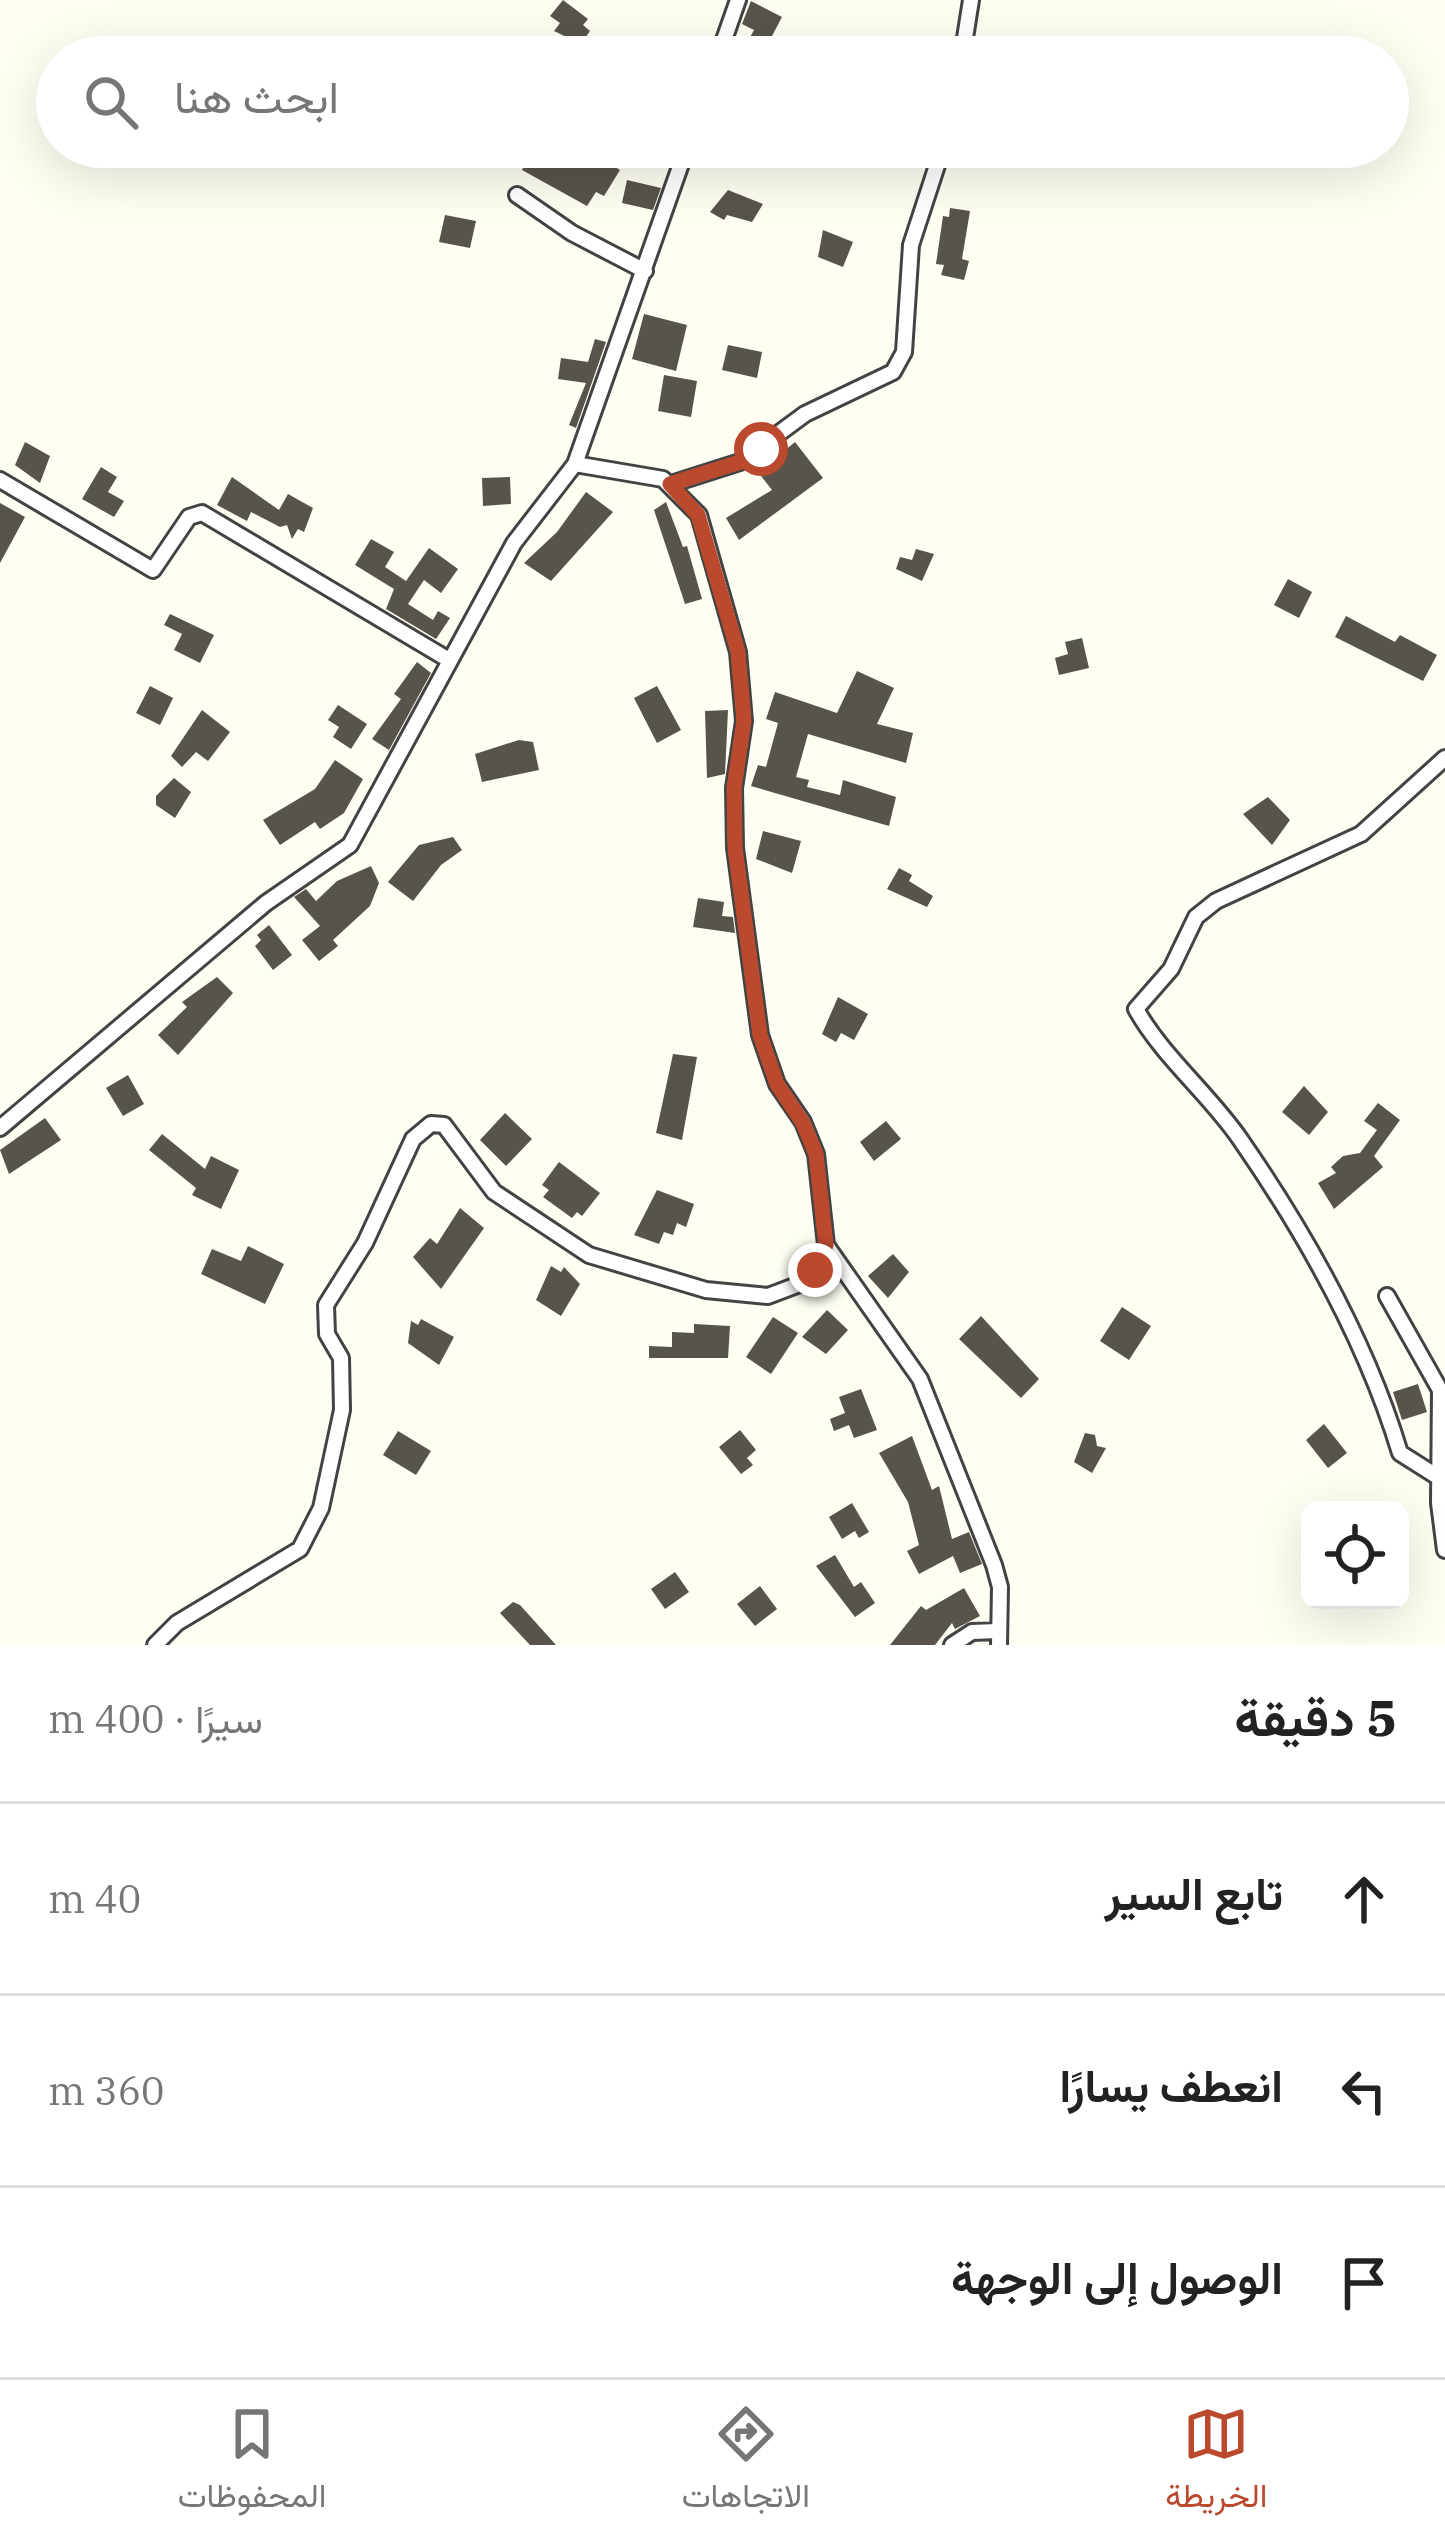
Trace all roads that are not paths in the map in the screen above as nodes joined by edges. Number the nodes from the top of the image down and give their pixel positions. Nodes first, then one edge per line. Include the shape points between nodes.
1 (738, 0) edge
2 (971, 0) edge
3 (725, 36) edge
4 (965, 36) edge
5 (680, 168) edge
6 (936, 168) edge
7 (517, 195) dead end
8 (645, 271) junction
9 (575, 464) junction
10 (0, 481) edge
11 (670, 484) junction
12 (449, 660) junction
13 (1445, 758) edge
14 (0, 1129) edge
15 (826, 1245) junction
16 (1387, 1296) dead end
17 (1443, 1389) edge
18 (1438, 1477) junction
19 (1445, 1550) edge
20 (998, 1638) edge
21 (155, 1645) edge
22 (952, 1645) edge

1 - 3 street
2 - 4 street
5 - 8 street
6 - 11 street via 910,245 904,352 893,372 805,415 740,462
7 - 8 street
8 - 9 street
9 - 11 street
9 - 12 street via 514,543
10 - 12 street via 149,569 159,567 189,517 202,513
11 - 15 street via 698,515 738,652 744,721 735,848 760,1035 816,1154
12 - 14 street via 350,844 266,903
13 - 18 street via 1361,834 1196,917 1172,969 1136,1009 1239,1137 1302,1237 1386,1406 1400,1453
15 - 20 street via 920,1379 994,1565
15 - 21 street via 805,1282 768,1295 706,1290 562,1241 494,1192 444,1126 426,1127 412,1139 365,1243 326,1305 327,1334 341,1358 342,1410 310,1534 300,1549 177,1623
16 - 17 street
17 - 18 street
18 - 19 street
20 - 22 street via 972,1632

